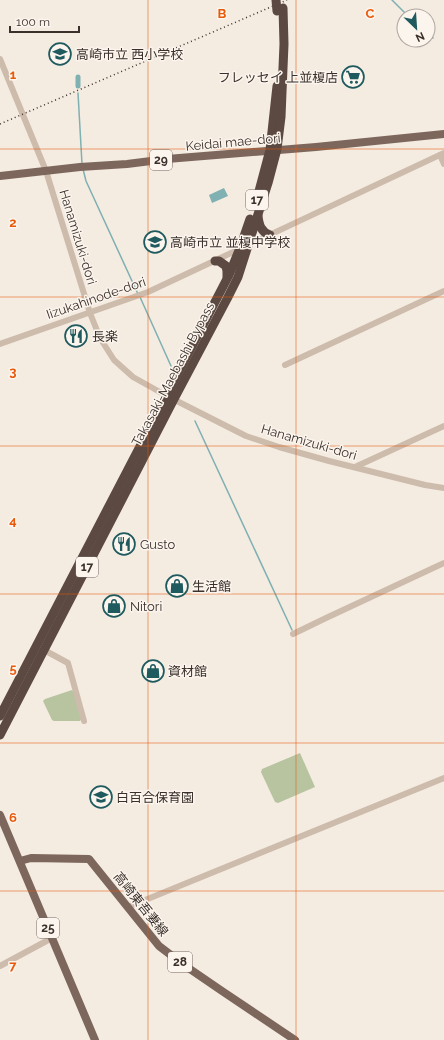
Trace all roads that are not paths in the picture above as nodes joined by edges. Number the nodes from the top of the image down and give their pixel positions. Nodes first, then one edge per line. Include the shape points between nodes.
1 (276, 0) edge
2 (281, 6) edge
3 (0, 59) edge
4 (444, 134) edge
5 (273, 150) junction
6 (442, 154) edge
7 (444, 164) edge
8 (46, 171) junction
9 (0, 176) edge
10 (258, 214) junction
11 (270, 235) junction
12 (244, 247) junction
13 (215, 261) junction
14 (227, 278) junction
15 (444, 291) edge
16 (90, 313) junction
17 (0, 344) edge
18 (285, 364) dead end
19 (171, 397) junction
20 (444, 426) edge
21 (355, 467) junction
22 (444, 488) edge
23 (444, 563) edge
24 (293, 634) dead end
25 (44, 650) junction
26 (0, 716) edge
27 (84, 721) dead end
28 (0, 735) edge
29 (444, 778) edge
30 (0, 815) edge
31 (20, 861) junction
32 (128, 907) junction
33 (52, 938) junction
34 (0, 966) edge
35 (95, 1040) edge
36 (295, 1040) edge

1 - 2 highway, Takasaki-Maebashi Bypass / 17, bridge
2 - 5 highway, Takasaki-Maebashi Bypass / 17
3 - 8 street, Hanamizuki-dori
4 - 5 main road, Keidai mae-dori / 29
5 - 8 main road, Keidai mae-dori / 29
5 - 10 highway, Takasaki-Maebashi Bypass / 17
5 - 12 highway, Takasaki-Maebashi Bypass / 17
6 - 7 street
6 - 11 street, Iizukahinode-dori
8 - 9 main road, Keidai mae-dori / 29
8 - 16 street, Hanamizuki-dori
10 - 11 highway via 261,228
10 - 12 highway, Takasaki-Maebashi Bypass / 17
11 - 12 street, Iizukahinode-dori
12 - 13 street, Iizukahinode-dori
12 - 14 highway, Takasaki-Maebashi Bypass / 17
12 - 19 highway, Takasaki-Maebashi Bypass / 17 via 238,277
13 - 14 highway via 226,266
13 - 16 street, Iizukahinode-dori via 148,292
14 - 19 highway, Takasaki-Maebashi Bypass / 17
15 - 18 street
16 - 17 street, Iizukahinode-dori
16 - 19 street, Hanamizuki-dori via 100,338 114,360 133,377
19 - 21 street, Hanamizuki-dori via 246,436
19 - 25 highway, Takasaki-Maebashi Bypass / 17
19 - 26 highway, Takasaki-Maebashi Bypass / 17
20 - 21 street
21 - 22 street, Hanamizuki-dori
23 - 24 street
25 - 27 street via 68,663
25 - 28 highway, Takasaki-Maebashi Bypass / 17
29 - 32 street
30 - 31 main road, 25
31 - 32 main road, 高崎東吾妻線 / 28 via 31,858 89,859
31 - 33 main road, 25
32 - 36 main road, 高崎東吾妻線 / 28 via 166,952
33 - 34 street
33 - 35 main road, 25

